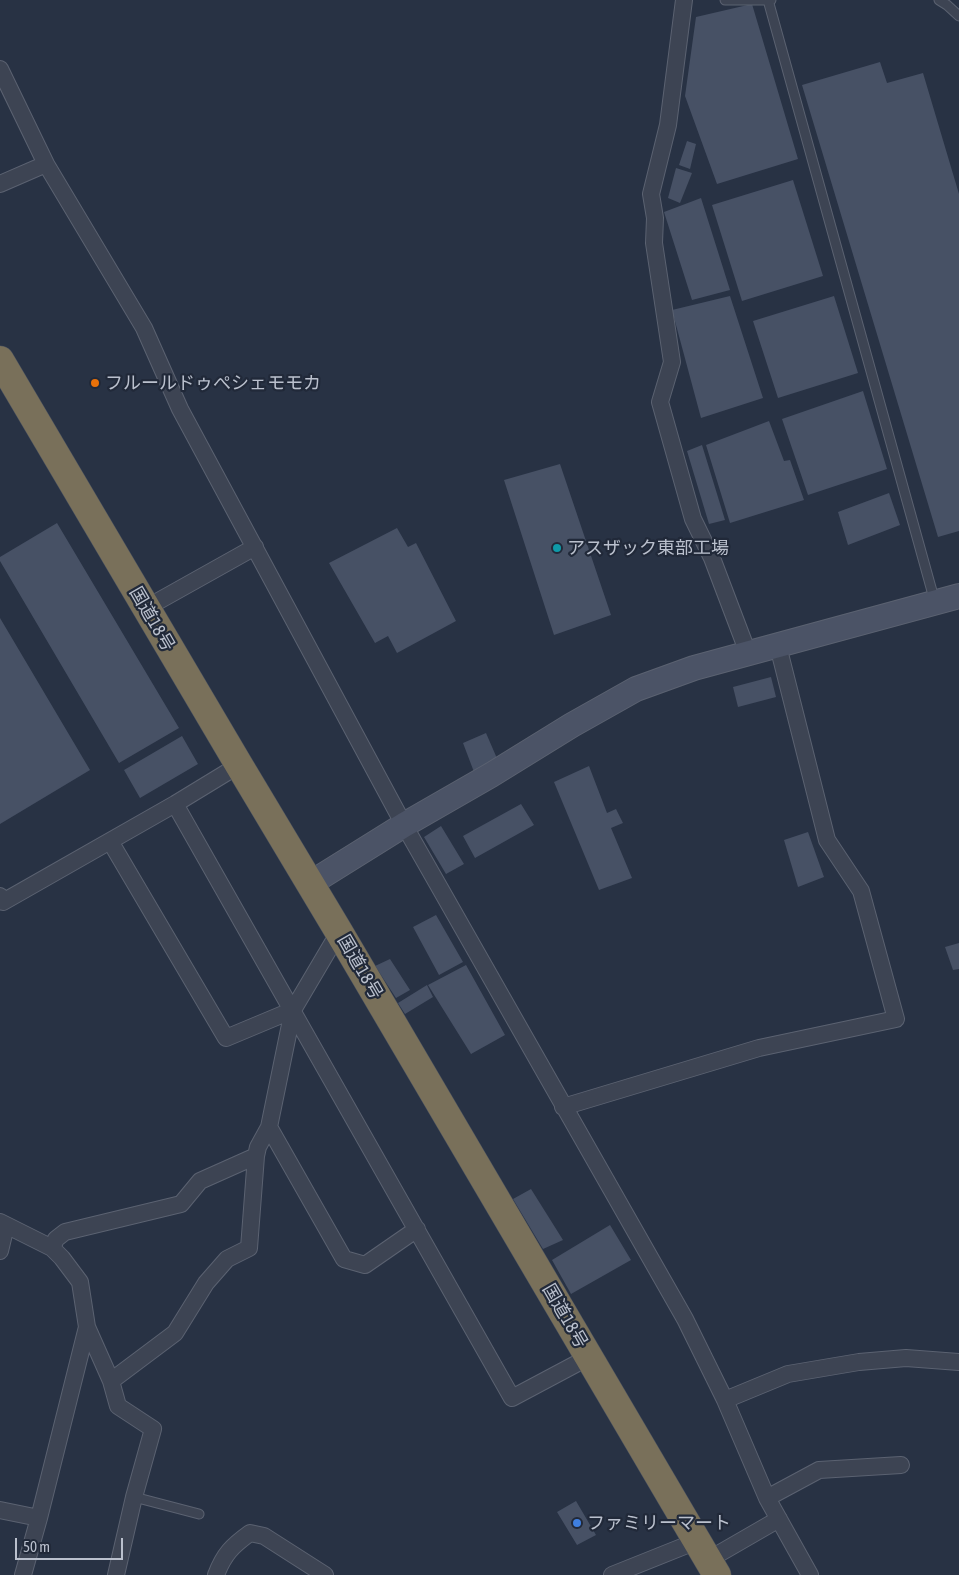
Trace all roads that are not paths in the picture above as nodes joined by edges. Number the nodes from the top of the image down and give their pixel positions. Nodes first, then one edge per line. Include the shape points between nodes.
1 (684, 0) edge
2 (726, 0) edge
3 (770, 0) edge
4 (939, 0) edge
5 (959, 16) edge
6 (0, 69) edge
7 (46, 164) junction
8 (0, 184) edge
9 (0, 360) edge
10 (254, 547) junction
11 (959, 596) edge
12 (935, 602) junction
13 (146, 608) junction
14 (778, 646) junction
15 (748, 653) junction
16 (239, 765) junction
17 (175, 804) junction
18 (404, 825) junction
19 (110, 841) junction
20 (311, 883) junction
21 (0, 896) edge
22 (339, 932) junction
23 (294, 1010) junction
24 (563, 1107) junction
25 (269, 1127) junction
26 (256, 1156) junction
27 (3, 1224) edge
28 (417, 1229) junction
29 (52, 1248) junction
30 (0, 1251) edge
31 (87, 1326) junction
32 (589, 1357) junction
33 (959, 1362) edge
34 (111, 1381) junction
35 (725, 1400) junction
36 (901, 1465) dead end
37 (134, 1497) junction
38 (767, 1498) junction
39 (0, 1510) edge
40 (199, 1514) dead end
41 (39, 1518) junction
42 (779, 1519) junction
43 (707, 1559) edge
44 (23, 1575) edge
45 (116, 1575) edge
46 (216, 1575) edge
47 (325, 1575) edge
48 (612, 1575) edge
49 (810, 1575) edge

1 - 15 street via 668,124 651,194 655,218 654,243 672,362 660,402 693,519 712,558
2 - 3 lane
3 - 12 lane
4 - 5 lane
6 - 7 street
7 - 8 street
7 - 10 street via 144,328 180,409
9 - 13 highway, 国道18号
10 - 13 street
10 - 18 street
11 - 12 street
12 - 14 street
13 - 16 highway, 国道18号
14 - 15 street
14 - 24 street via 827,840 861,891 896,1019 759,1048
15 - 18 street via 636,689
16 - 17 street
16 - 20 highway, 国道18号
17 - 19 street
17 - 23 street
18 - 20 street
18 - 24 street
19 - 21 street via 3,902
19 - 23 street via 226,1038
20 - 22 highway, 国道18号
22 - 23 street
22 - 32 highway, 国道18号
23 - 25 street
23 - 28 street
24 - 35 street via 684,1319
25 - 26 street
25 - 28 street via 344,1259 365,1265
26 - 29 street via 200,1181 181,1204 65,1232 56,1238
26 - 34 street via 249,1248 227,1258 175,1333
27 - 29 street
27 - 30 street
28 - 32 street via 512,1398
29 - 31 street via 80,1282
31 - 34 street
31 - 41 street
32 - 43 highway, 国道18号
33 - 35 street via 906,1358 859,1362 788,1374
34 - 37 street via 118,1406 153,1429
35 - 38 street
36 - 38 street via 819,1470
37 - 40 lane
37 - 45 street
38 - 42 street
39 - 41 street
41 - 44 street
42 - 43 street
42 - 49 street
43 - 48 street
46 - 47 street via 225,1554 250,1533 264,1536

